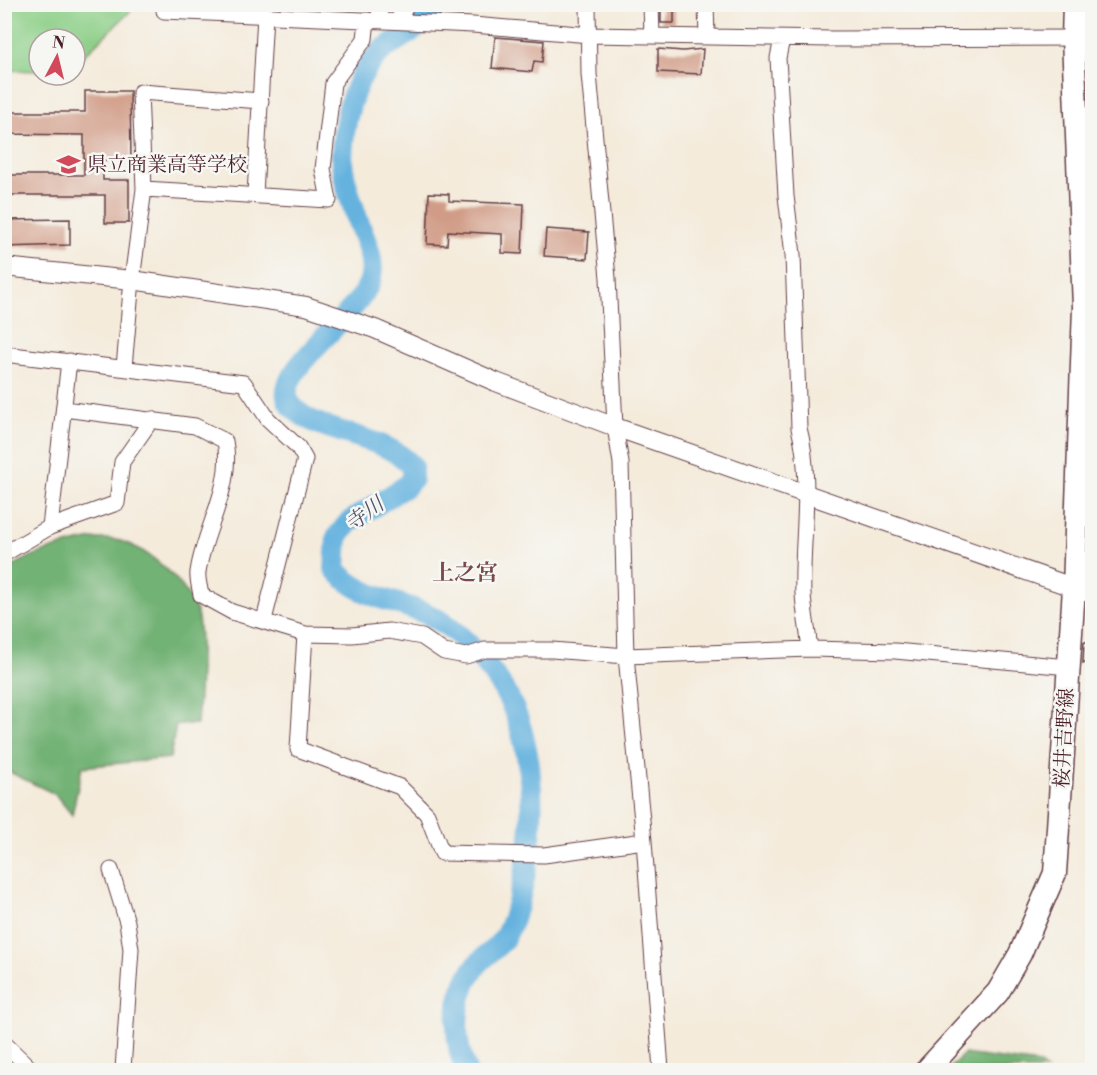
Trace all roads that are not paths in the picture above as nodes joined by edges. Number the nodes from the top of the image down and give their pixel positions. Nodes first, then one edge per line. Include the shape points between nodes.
1 (165, 4) edge
2 (380, 4) edge
3 (408, 4) edge
4 (588, 4) edge
5 (651, 4) edge
6 (706, 4) edge
7 (1074, 4) edge
8 (259, 11) edge
9 (328, 11) edge
10 (373, 20) junction
11 (397, 21) junction
12 (590, 35) junction
13 (652, 36) junction
14 (707, 37) junction
15 (1072, 38) junction
16 (782, 39) junction
17 (261, 101) junction
18 (144, 189) junction
19 (255, 195) junction
20 (1081, 217) junction
21 (1092, 237) edge
22 (4, 267) edge
23 (132, 280) junction
24 (4, 354) edge
25 (69, 361) junction
26 (124, 367) junction
27 (64, 409) junction
28 (152, 419) junction
29 (615, 427) junction
30 (805, 493) junction
31 (50, 527) junction
32 (4, 554) edge
33 (1083, 591) edge
34 (264, 620) junction
35 (305, 634) junction
36 (810, 649) junction
37 (626, 656) junction
38 (1068, 666) junction
39 (644, 841) junction
40 (111, 870) dead end
41 (4, 1043) edge
42 (32, 1071) edge
43 (123, 1071) edge
44 (661, 1071) edge
45 (927, 1071) edge

1 - 8 street via 165,10
2 - 10 street
3 - 11 street
4 - 12 street
5 - 13 street
6 - 14 street
7 - 15 main road, 桜井吉野線
8 - 9 street
8 - 17 street
9 - 10 street
10 - 11 street
10 - 19 street via 365,39 333,83 323,169 329,200
11 - 12 street
12 - 13 street
12 - 29 street via 589,74 608,278
13 - 14 street
14 - 16 street
15 - 16 street
15 - 20 main road, 桜井吉野線
16 - 30 street via 778,67 794,255
17 - 18 street via 141,92
17 - 19 street
18 - 19 street
18 - 23 street
20 - 21 street
20 - 33 main road, 桜井吉野線
22 - 23 street
23 - 26 street
23 - 29 street via 306,306 375,329 496,382
24 - 25 street
25 - 26 street
25 - 27 street
26 - 34 street via 244,383 268,419 298,447 305,459
27 - 28 street
27 - 31 street
28 - 31 street via 122,462 117,503
28 - 34 street via 195,426 225,441 226,468 197,574 201,595 232,612
29 - 30 street
29 - 37 street via 621,463
30 - 33 street
30 - 36 street via 803,594
31 - 32 street
33 - 38 main road, 桜井吉野線
34 - 35 street
35 - 37 street via 389,631 422,637 444,652 466,656 485,650
35 - 39 street via 298,749 400,787 427,814 442,854 543,855
36 - 37 street
36 - 38 street via 895,651
37 - 39 street
38 - 45 main road, 桜井吉野線 via 1055,873 1020,954 998,992
39 - 44 street
40 - 43 street via 131,949
41 - 42 street

